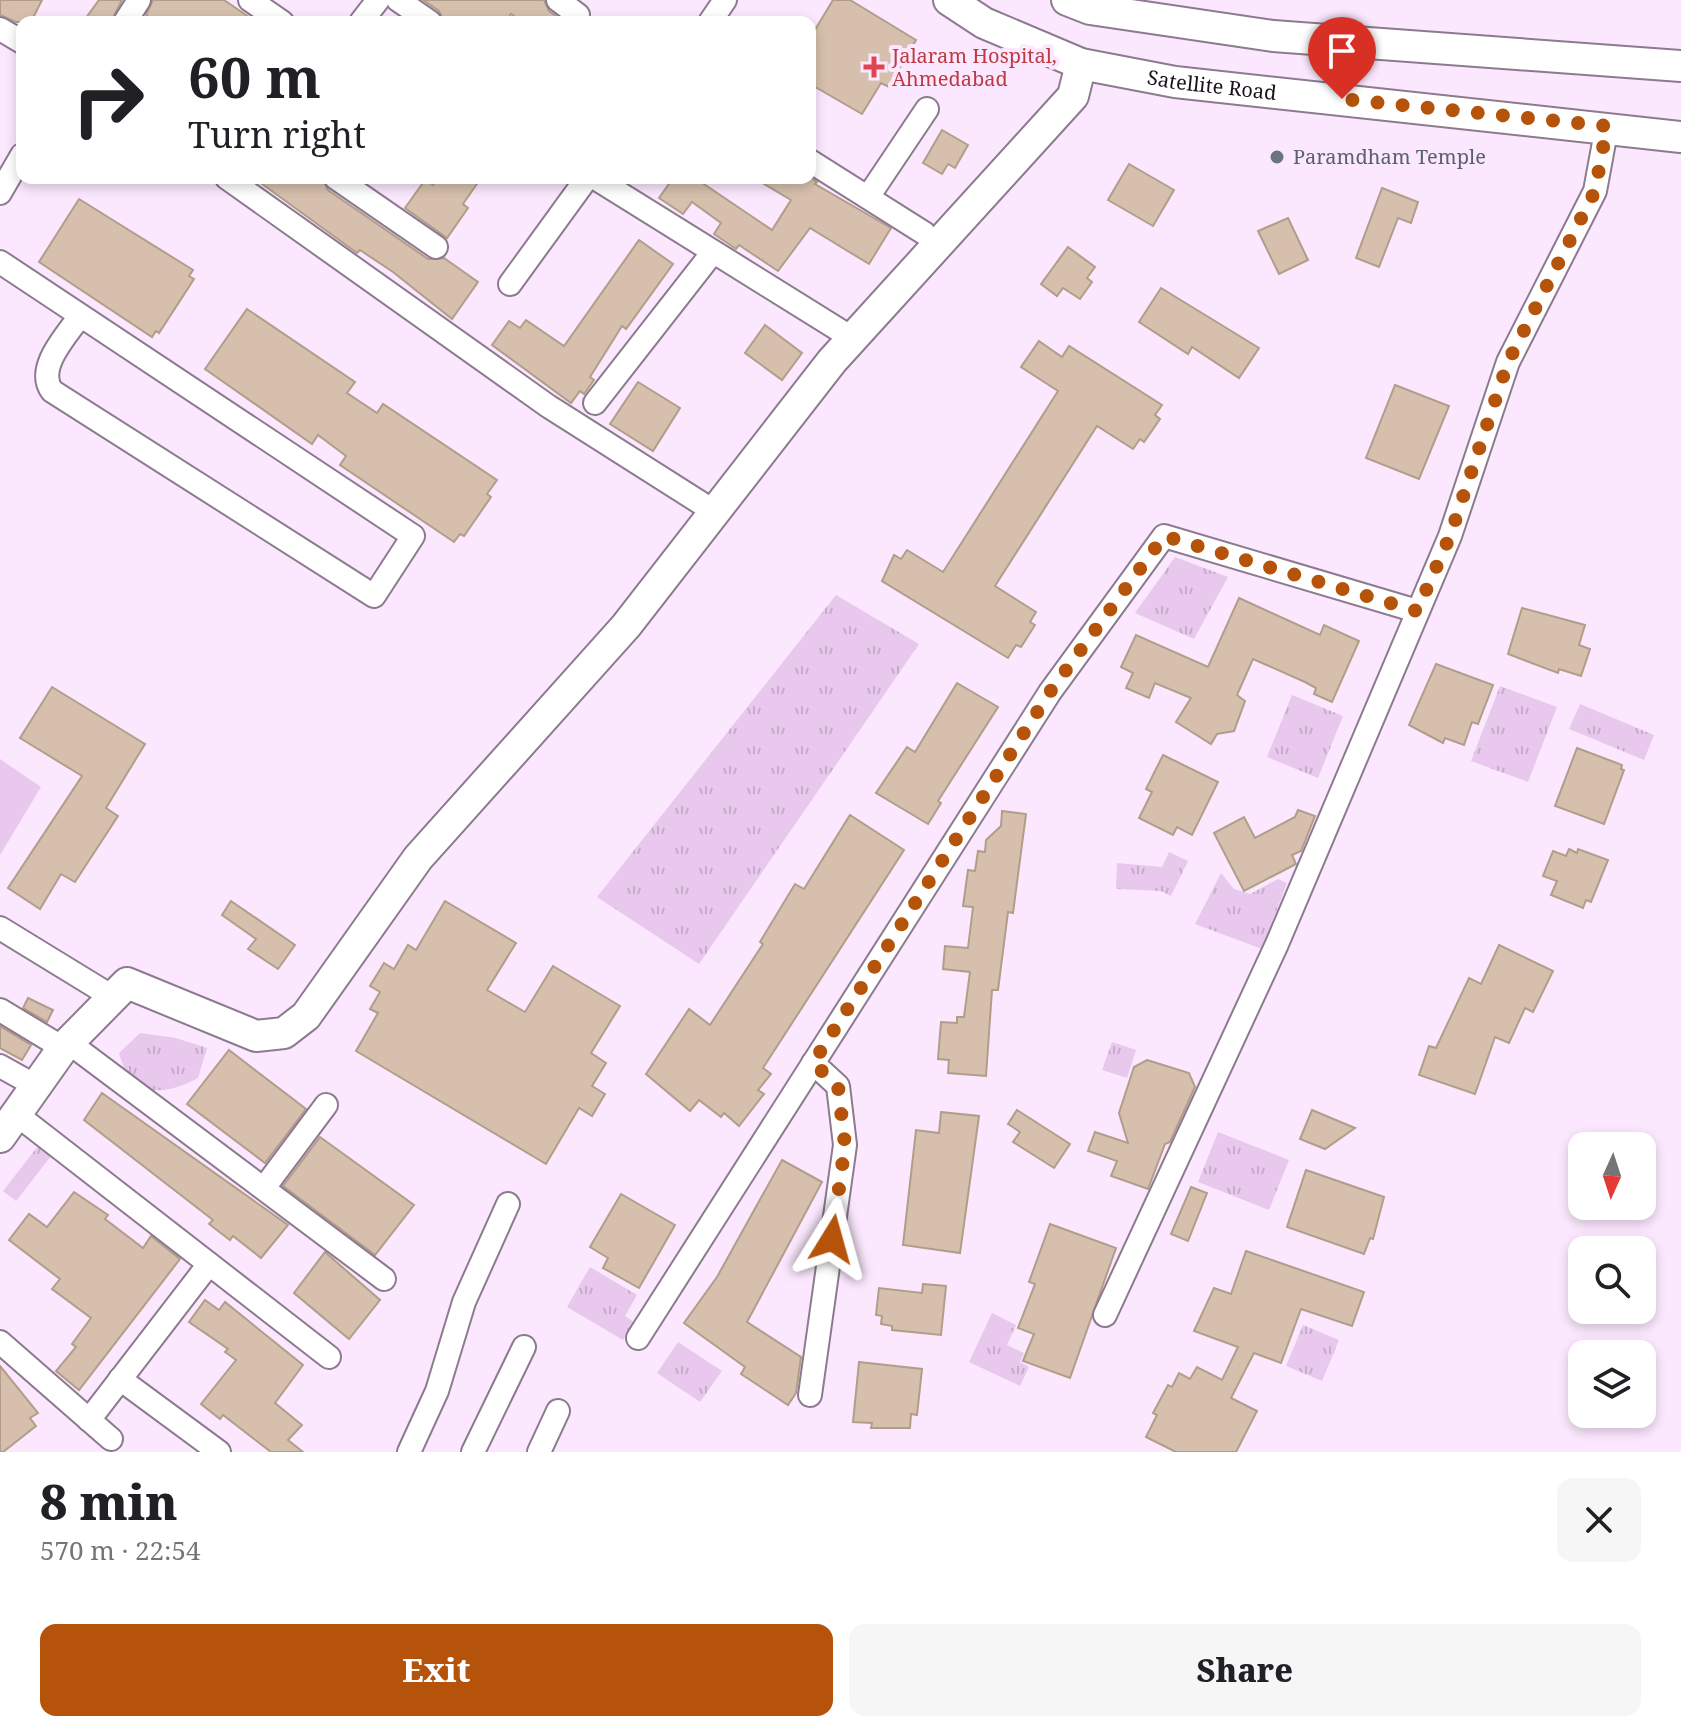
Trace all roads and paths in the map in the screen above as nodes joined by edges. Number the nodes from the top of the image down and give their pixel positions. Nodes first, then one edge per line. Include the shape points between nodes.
1 (250, 0) edge
2 (378, 0) edge
3 (398, 0) edge
4 (558, 0) edge
5 (949, 0) edge
6 (1084, 3) edge
7 (578, 15) dead end
8 (273, 16) edge
9 (366, 16) edge
10 (421, 16) edge
11 (1081, 64) junction
12 (1681, 66) edge
13 (927, 109) dead end
14 (1607, 126) junction
15 (1681, 137) edge
16 (16, 165) edge
17 (816, 165) edge
18 (235, 184) edge
19 (345, 184) edge
20 (583, 184) edge
21 (605, 184) edge
22 (0, 193) edge
23 (868, 197) junction
24 (924, 233) dead end
25 (436, 247) dead end
26 (713, 252) junction
27 (0, 262) edge
28 (510, 284) dead end
29 (80, 316) junction
30 (852, 338) junction
31 (595, 403) dead end
32 (715, 512) junction
33 (1417, 611) junction
34 (0, 928) edge
35 (111, 996) junction
36 (0, 1010) edge
37 (65, 1045) junction
38 (813, 1063) junction
39 (0, 1066) edge
40 (36, 1086) junction
41 (326, 1105) dead end
42 (8, 1125) edge
43 (264, 1188) junction
44 (508, 1204) dead end
45 (209, 1264) junction
46 (384, 1279) dead end
47 (1105, 1315) dead end
48 (638, 1338) dead end
49 (0, 1342) edge
50 (524, 1347) dead end
51 (329, 1357) dead end
52 (120, 1379) junction
53 (810, 1395) dead end
54 (558, 1411) dead end
55 (89, 1420) junction
56 (111, 1439) dead end
57 (219, 1452) edge
58 (409, 1452) edge
59 (473, 1452) edge
60 (539, 1452) edge

1 - 8 street
2 - 9 street
3 - 10 street
4 - 7 street
5 - 11 street, Satellite Road via 984,23
6 - 12 street via 1273,36
11 - 14 street, Satellite Road via 1175,82
11 - 30 street via 1073,96
13 - 23 street
14 - 15 street, Satellite Road
14 - 33 street via 1595,191 1508,362 1450,536
16 - 22 street
17 - 23 street
18 - 32 street via 548,406
19 - 25 street
20 - 28 street
21 - 26 street
23 - 24 street
26 - 30 street
26 - 31 street
27 - 29 street
29 - 29 street via 413,536 374,596 52,391 50,360
30 - 32 street
32 - 35 street via 626,626 418,858 306,1016 284,1033 256,1036 127,983
33 - 38 street via 1164,536 1050,692
33 - 47 street via 1277,944
34 - 35 street
35 - 37 street
36 - 37 street
37 - 40 street
37 - 43 street
38 - 48 street
38 - 53 street via 838,1086 845,1145
39 - 40 street
40 - 42 street
41 - 43 street
42 - 45 street
43 - 46 street
44 - 58 street via 464,1302 437,1391
45 - 51 street
45 - 52 street
49 - 55 street
50 - 59 street
52 - 55 street
52 - 57 street
54 - 60 street
55 - 56 street

